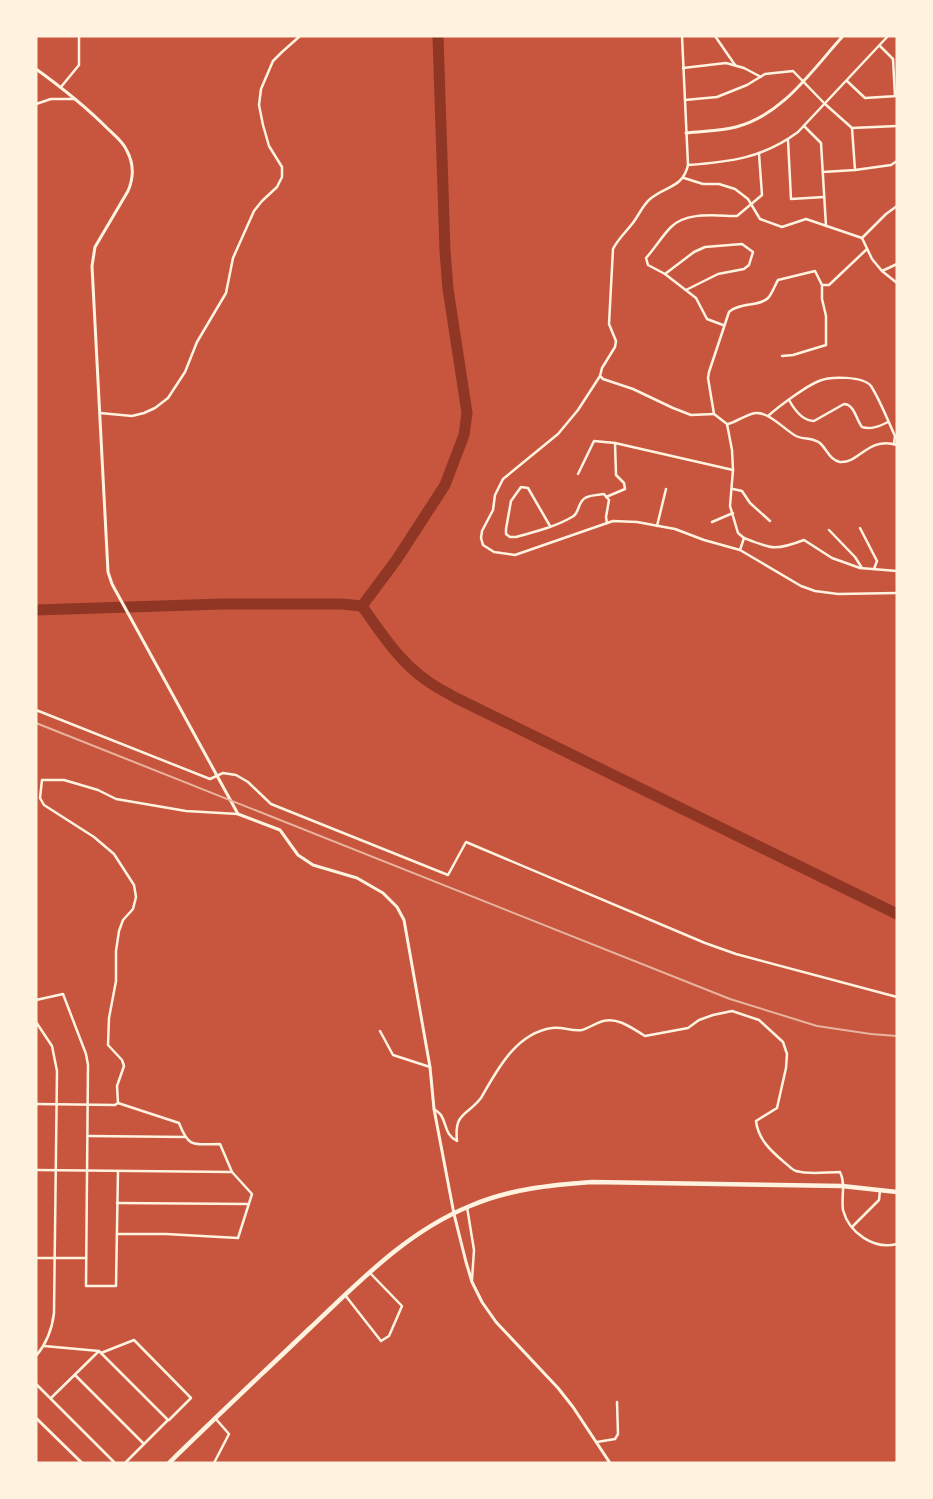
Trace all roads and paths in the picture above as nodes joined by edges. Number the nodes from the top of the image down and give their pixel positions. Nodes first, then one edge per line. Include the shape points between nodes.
1 (78, 36) edge
2 (300, 36) edge
3 (682, 36) edge
4 (715, 36) edge
5 (843, 36) edge
6 (888, 36) edge
7 (880, 46) junction
8 (736, 66) junction
9 (36, 68) edge
10 (683, 68) junction
11 (761, 77) junction
12 (803, 81) junction
13 (846, 81) junction
14 (61, 87) junction
15 (896, 96) edge
16 (76, 99) junction
17 (685, 100) junction
18 (36, 104) edge
19 (825, 104) junction
20 (804, 126) junction
21 (897, 126) edge
22 (852, 128) junction
23 (686, 133) junction
24 (788, 140) junction
25 (759, 154) junction
26 (897, 161) edge
27 (688, 165) junction
28 (854, 170) junction
29 (823, 172) junction
30 (684, 178) junction
31 (824, 197) junction
32 (751, 204) junction
33 (897, 206) edge
34 (826, 226) junction
35 (862, 238) junction
36 (867, 250) junction
37 (897, 264) edge
38 (882, 271) junction
39 (666, 274) junction
40 (897, 282) edge
41 (822, 286) junction
42 (686, 290) junction
43 (723, 326) junction
44 (782, 356) dead end
45 (600, 376) junction
46 (788, 400) junction
47 (100, 413) junction
48 (714, 414) junction
49 (768, 416) junction
50 (888, 422) junction
51 (728, 424) junction
52 (615, 443) junction
53 (896, 445) edge
54 (733, 470) junction
55 (578, 474) dead end
56 (666, 489) dead end
57 (732, 489) junction
58 (606, 496) junction
59 (733, 513) junction
60 (770, 521) dead end
61 (712, 522) dead end
62 (607, 523) junction
63 (550, 526) junction
64 (657, 526) junction
65 (860, 528) dead end
66 (828, 530) dead end
67 (744, 538) junction
68 (740, 550) junction
69 (862, 568) junction
70 (874, 569) junction
71 (897, 571) edge
72 (897, 593) edge
73 (36, 710) edge
74 (217, 777) junction
75 (238, 814) junction
76 (897, 997) edge
77 (36, 1000) edge
78 (36, 1022) edge
79 (380, 1031) dead end
80 (430, 1067) junction
81 (118, 1103) junction
82 (36, 1104) edge
83 (57, 1104) junction
84 (88, 1104) junction
85 (434, 1108) junction
86 (88, 1136) junction
87 (185, 1138) junction
88 (36, 1170) edge
89 (56, 1171) junction
90 (88, 1171) junction
91 (118, 1171) junction
92 (232, 1172) junction
93 (842, 1186) junction
94 (880, 1189) junction
95 (897, 1192) edge
96 (117, 1203) junction
97 (249, 1204) junction
98 (467, 1207) junction
99 (454, 1214) junction
100 (852, 1227) junction
101 (117, 1234) junction
102 (897, 1244) edge
103 (36, 1258) edge
104 (55, 1258) junction
105 (86, 1258) junction
106 (370, 1272) junction
107 (472, 1282) junction
108 (345, 1295) junction
109 (44, 1346) junction
110 (100, 1352) junction
111 (36, 1356) edge
112 (75, 1375) junction
113 (36, 1384) edge
114 (51, 1398) junction
115 (616, 1402) dead end
116 (36, 1418) edge
117 (215, 1418) junction
118 (168, 1420) junction
119 (597, 1442) junction
120 (144, 1444) junction
121 (82, 1463) edge
122 (115, 1463) edge
123 (125, 1463) edge
124 (169, 1463) edge
125 (214, 1463) edge
126 (610, 1463) edge

1 - 14 street via 79,65
2 - 47 street via 273,61 260,88 263,126 282,167 282,177 254,211 233,258 226,293 197,342 185,372 168,398 155,408 132,416
3 - 10 street
4 - 8 street
5 - 12 street
6 - 7 street
7 - 13 street
7 - 15 street via 893,59
8 - 10 street via 726,63
8 - 11 street
9 - 14 street
10 - 17 street
11 - 12 street via 793,71
11 - 17 street via 723,95
12 - 19 street
12 - 23 street via 776,108 746,124
13 - 15 street via 865,98
13 - 19 street
14 - 16 street
16 - 18 street via 51,99
16 - 47 street via 120,140 133,169 128,191 92,257
17 - 23 street
19 - 20 street
19 - 22 street
20 - 24 street
20 - 29 street via 821,143
21 - 22 street
22 - 28 street
23 - 27 street
24 - 25 street
24 - 31 street via 791,199
25 - 27 street via 728,162
25 - 32 street via 762,194
26 - 28 street via 891,165
27 - 30 street
28 - 29 street
29 - 31 street
30 - 32 street via 736,190
30 - 45 street via 648,201 613,249 609,324 616,341
31 - 34 street
32 - 34 street via 760,219 782,228 806,219
32 - 39 street via 737,216 695,216 672,225 646,258 648,265
33 - 35 street
34 - 35 street
35 - 36 street
36 - 38 street
36 - 41 street via 829,285
37 - 38 street
38 - 40 street
39 - 42 street
39 - 42 street via 704,247 742,244 753,252 750,265 744,269 718,274
41 - 43 street via 815,271 778,280 762,302 734,307
41 - 44 street via 826,344
42 - 43 street via 696,298 707,320
43 - 48 street via 708,378
45 - 48 street via 691,415
45 - 62 street via 558,434 502,479 481,538 483,545 494,552 515,555
46 - 49 street
46 - 50 street via 810,421 848,404 862,427 878,427
46 - 50 street via 820,380 856,379 870,385
47 - 74 street via 108,572
48 - 51 street
49 - 51 street via 757,413
49 - 53 street via 795,435 820,442 837,461 850,460 877,444
50 - 53 street
51 - 54 street
52 - 54 street
52 - 55 street via 594,441
52 - 58 street via 616,475 625,489
54 - 57 street
56 - 64 street
57 - 59 street via 730,506
57 - 60 street via 742,490 750,503
58 - 62 street via 609,500
58 - 63 street via 586,497 574,517
59 - 61 street
59 - 67 street via 738,533
62 - 64 street via 637,522
63 - 63 street via 516,538 506,534 511,501 521,487 528,488
64 - 68 street
65 - 70 street via 876,561
66 - 69 street
67 - 68 street
67 - 69 street via 771,548 804,540 832,558
68 - 72 street via 815,591
69 - 70 street
70 - 71 street
73 - 74 street via 210,779
74 - 75 street
74 - 76 street via 224,773 236,776 258,790 271,804 448,875 466,842 712,946
75 - 80 street via 280,830 298,855 312,865 357,878 383,893 397,907 404,920
75 - 81 street via 186,812 116,799 64,780 42,780 40,798 44,804 114,854 134,885 133,909 123,920 119,931 116,981 109,1018 108,1045 124,1066 117,1086
77 - 84 street via 63,994 86,1054
78 - 83 street via 55,1054
79 - 80 street via 394,1055
80 - 85 street
81 - 84 street
81 - 87 street via 179,1122
82 - 83 street
83 - 84 street
83 - 89 street
84 - 86 street
85 - 93 street via 441,1115 445,1130 457,1141 457,1122 477,1104 506,1057 539,1030 554,1027 583,1030 614,1020 645,1036 688,1028 699,1020 732,1011 759,1020 783,1042 787,1054 777,1108 756,1121 761,1138 795,1171 840,1172
85 - 99 street
86 - 87 street
86 - 90 street
87 - 92 street via 193,1143 220,1144
88 - 89 street
89 - 90 street
89 - 104 street
90 - 91 street
90 - 105 street
91 - 92 street
91 - 96 street
92 - 97 street via 252,1194
93 - 94 highway
93 - 98 highway via 555,1184 517,1191
93 - 100 street via 843,1210
94 - 95 highway
94 - 100 street via 879,1200
96 - 97 street
96 - 101 street
97 - 101 street via 238,1238
98 - 99 highway
98 - 107 street via 474,1250
99 - 106 highway via 428,1227
99 - 107 street
100 - 102 street via 870,1242 890,1246
101 - 105 street via 116,1286 86,1286
103 - 104 street
104 - 105 street
104 - 109 street via 54,1313
106 - 108 highway
106 - 108 street via 402,1306 389,1336 381,1341
107 - 119 street via 496,1322 558,1388
108 - 117 highway
109 - 110 street
109 - 111 street
110 - 112 street
110 - 118 street
110 - 118 street via 134,1340 140,1346 191,1398
112 - 114 street
112 - 120 street
113 - 114 street
114 - 122 street
115 - 119 street via 616,1439
116 - 121 street
117 - 124 highway
117 - 125 street via 229,1434
118 - 120 street
119 - 126 street
120 - 123 street

